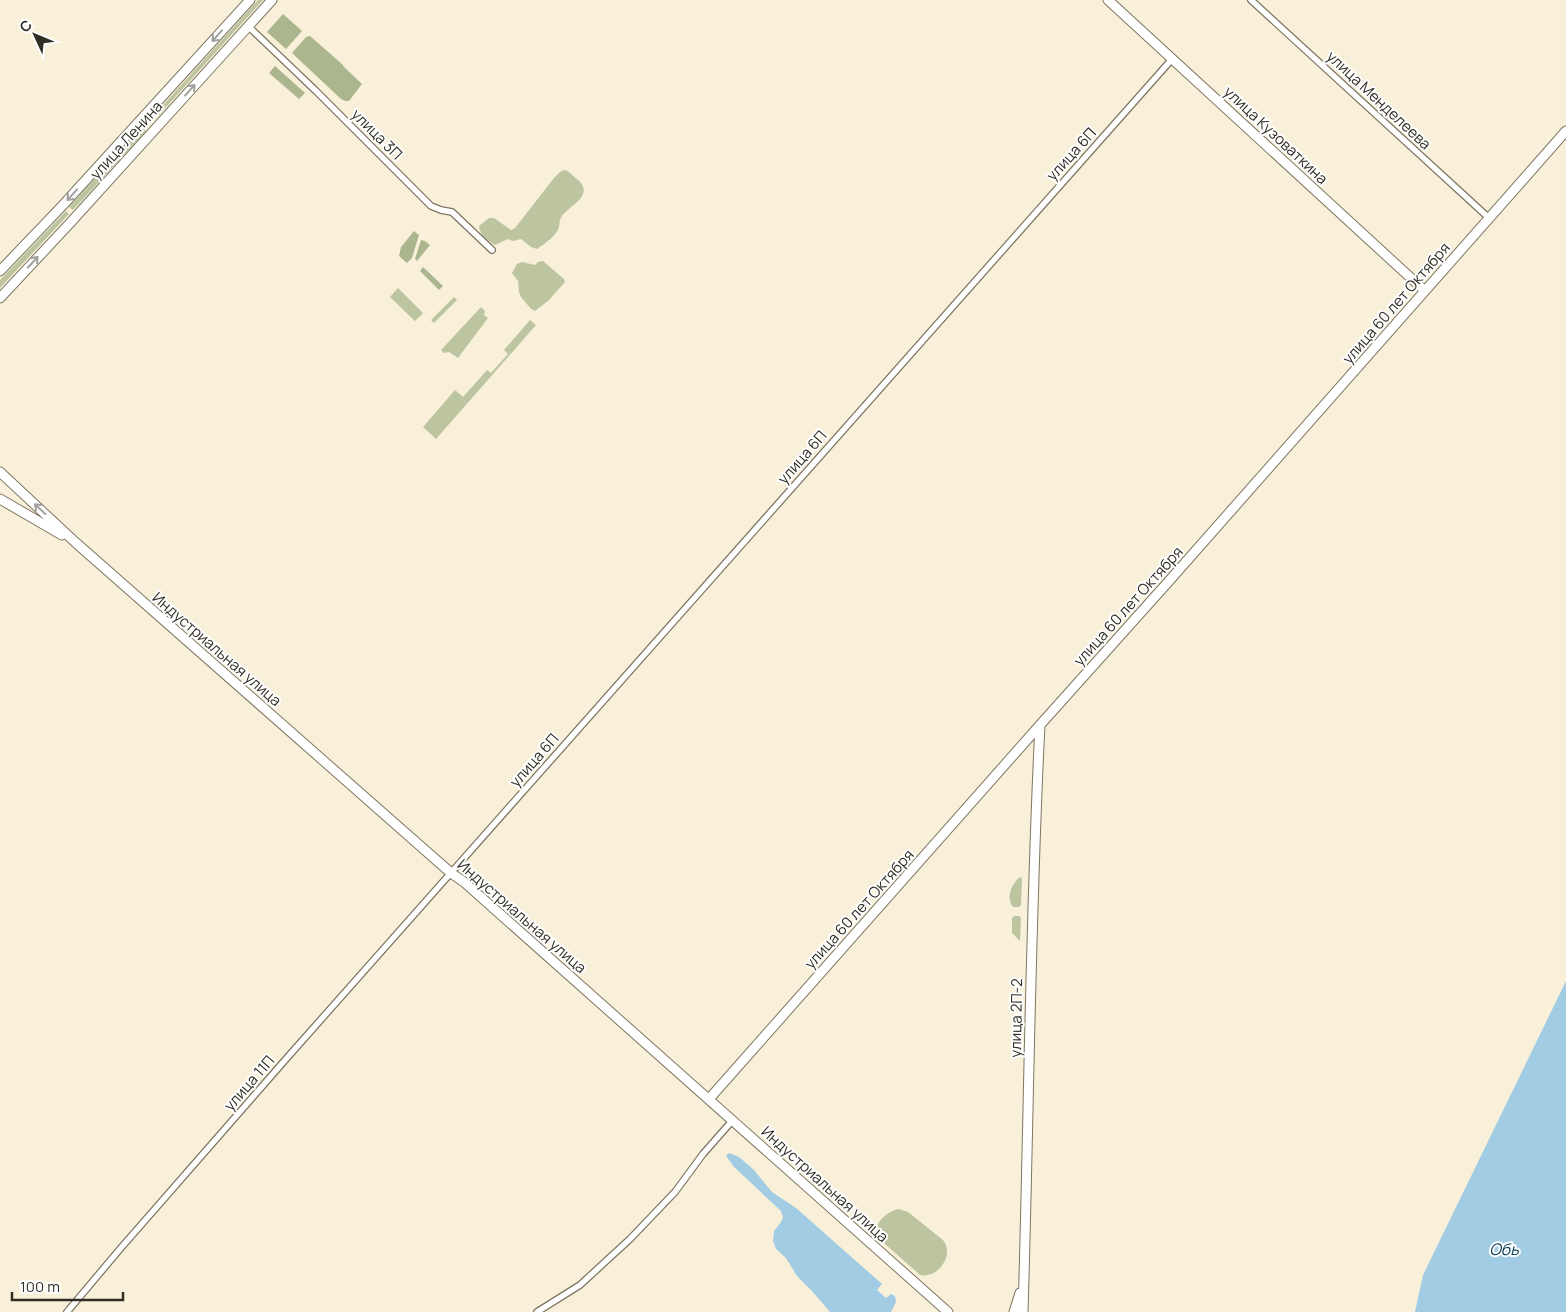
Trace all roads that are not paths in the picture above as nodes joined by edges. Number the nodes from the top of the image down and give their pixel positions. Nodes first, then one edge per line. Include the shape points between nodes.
1 (250, 0) edge
2 (272, 0) edge
3 (1108, 0) edge
4 (1251, 0) edge
5 (248, 26) junction
6 (1173, 58) junction
7 (144, 117) junction
8 (156, 128) junction
9 (1566, 130) edge
10 (1489, 218) junction
11 (492, 250) dead end
12 (0, 271) edge
13 (1425, 291) junction
14 (0, 298) edge
15 (0, 472) edge
16 (0, 499) edge
17 (75, 542) junction
18 (1040, 725) junction
19 (451, 873) junction
20 (709, 1099) junction
21 (732, 1121) junction
22 (1024, 1281) junction
23 (67, 1312) edge
24 (537, 1312) edge
25 (949, 1312) edge
26 (1014, 1312) edge
27 (1023, 1312) edge

1 -> 7 main road, улица Ленина
2 - 5 main road, улица Ленина
3 - 6 main road, улица Кузоваткина
4 - 10 street, улица Менделеева
8 -> 5 main road, улица Ленина
5 - 11 street, улица 3П via 431,206 452,212
6 - 13 main road, улица Кузоваткина
6 - 19 street, улица 6П
7 - 8 main road
7 -> 12 main road, улица Ленина
14 -> 8 main road, улица Ленина
9 - 10 main road, улица 60 лет Октября
10 - 13 main road, улица 60 лет Октября
13 - 18 main road, улица 60 лет Октября
17 -> 15 main road, Индустриальная улица
16 - 17 main road, Индустриальная улица
17 - 19 main road, Индустриальная улица
18 - 20 main road, улица 60 лет Октября
18 - 22 main road, улица 2П-2 via 1033,866
19 - 20 main road, Индустриальная улица
19 - 23 street, улица 11П
20 - 21 main road, Индустриальная улица
21 - 24 street via 659,1210 630,1239 580,1285
21 - 25 main road, Индустриальная улица
22 - 26 main road
22 - 27 main road, улица 2П-2

